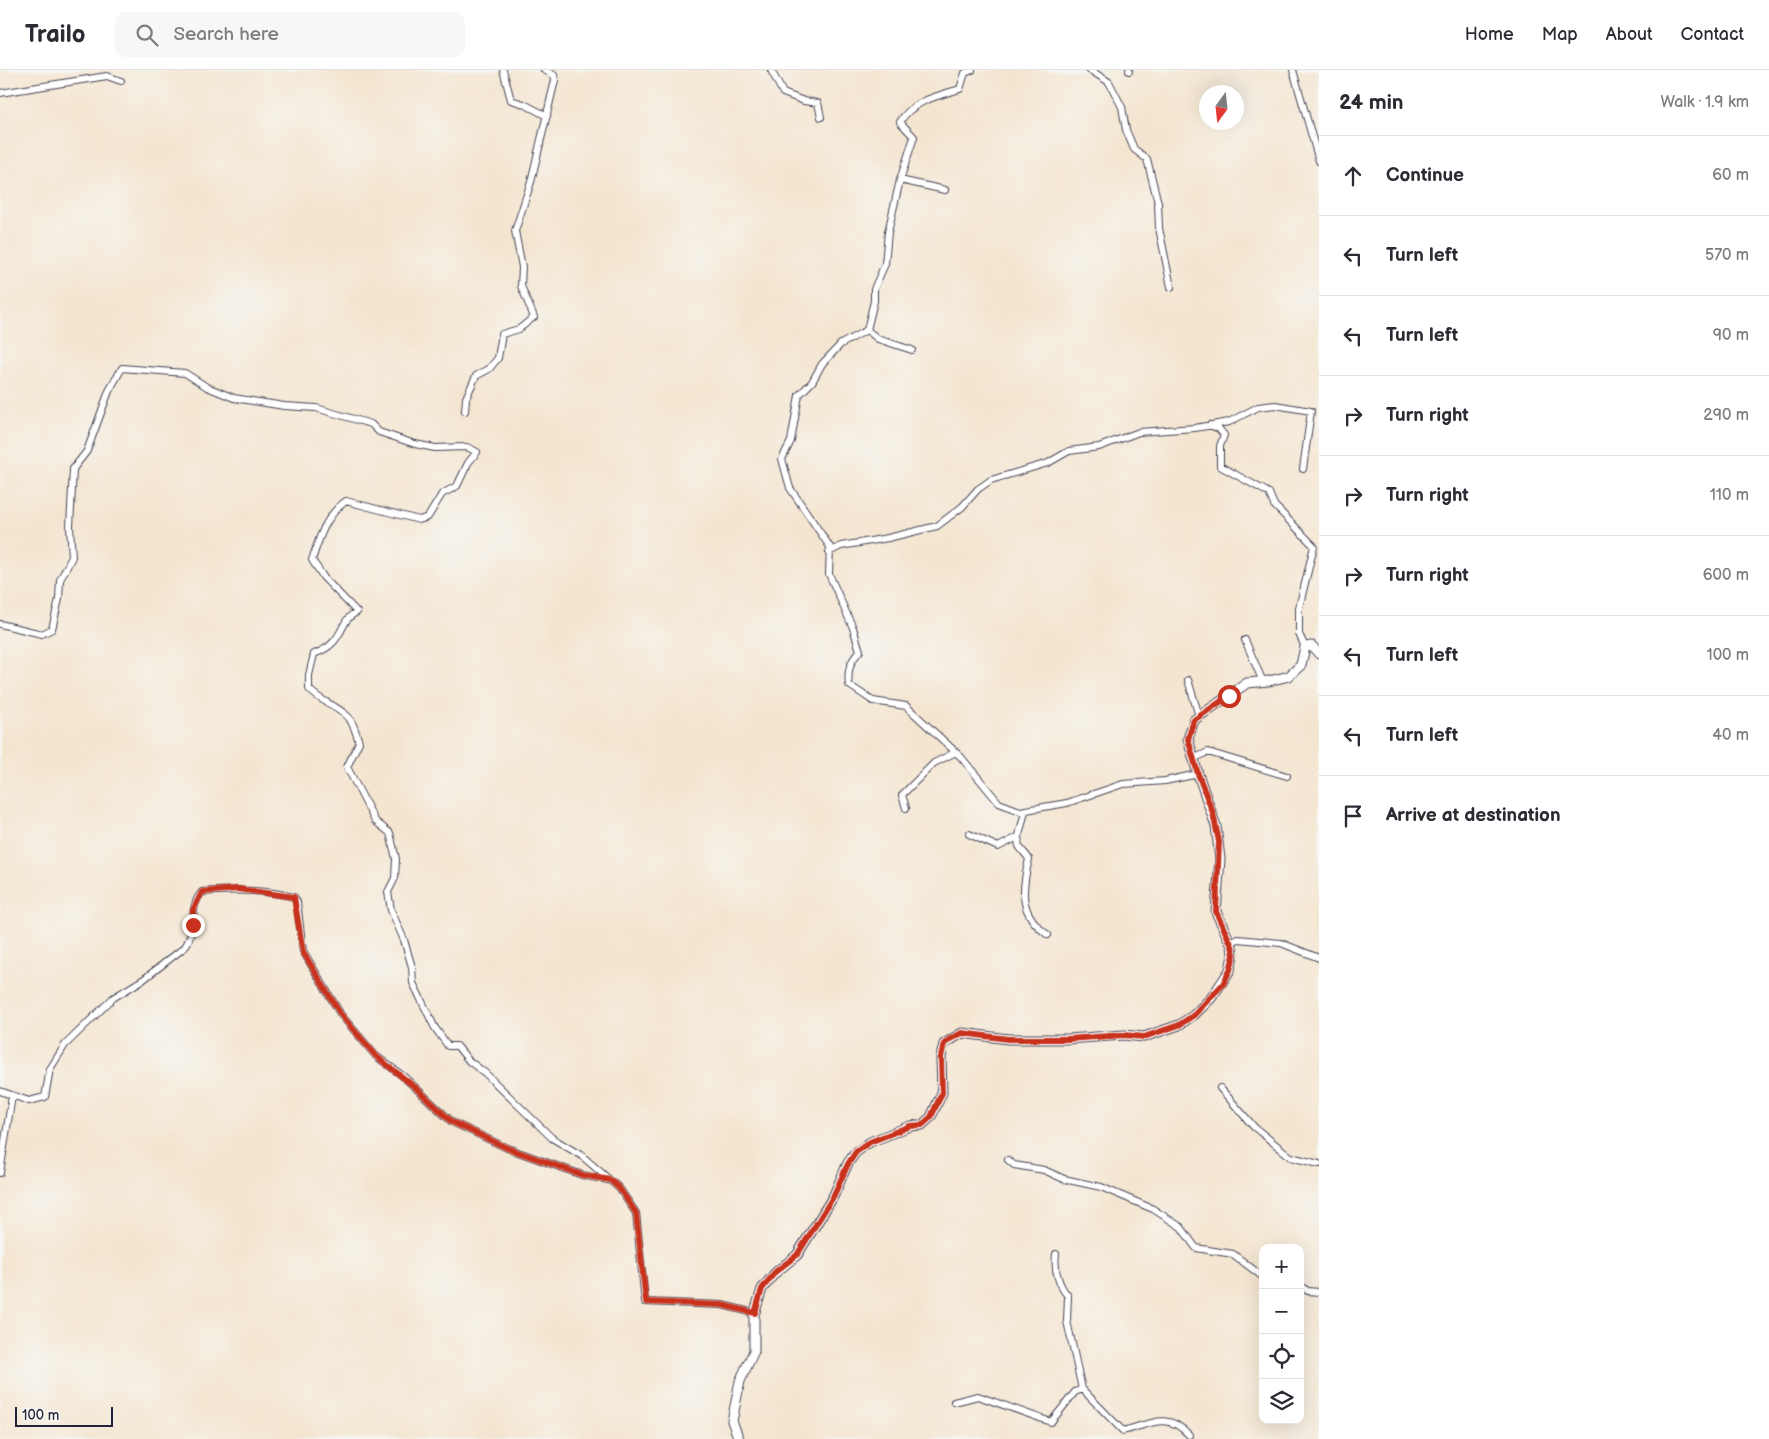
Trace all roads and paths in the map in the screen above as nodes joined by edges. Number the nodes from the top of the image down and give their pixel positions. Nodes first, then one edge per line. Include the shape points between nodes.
1 (503, 70) edge
2 (544, 70) edge
3 (771, 70) edge
4 (972, 70) edge
5 (1090, 70) edge
6 (1293, 70) edge
7 (121, 81) dead end
8 (0, 93) edge
9 (547, 116) junction
10 (822, 117) dead end
11 (1319, 161) edge
12 (900, 180) junction
13 (945, 190) dead end
14 (1171, 287) dead end
15 (867, 330) junction
16 (912, 350) dead end
17 (465, 411) dead end
18 (1210, 425) junction
19 (1302, 469) dead end
20 (829, 552) junction
21 (0, 624) edge
22 (1245, 640) dead end
23 (1306, 648) junction
24 (1319, 654) edge
25 (1188, 680) dead end
26 (1263, 682) junction
27 (1199, 716) junction
28 (956, 752) junction
29 (1193, 759) junction
30 (1198, 774) junction
31 (1287, 776) dead end
32 (906, 808) dead end
33 (1025, 810) junction
34 (969, 834) dead end
35 (1018, 836) junction
36 (1048, 935) dead end
37 (1231, 943) junction
38 (1319, 958) edge
39 (1220, 1088) dead end
40 (0, 1091) edge
41 (12, 1096) junction
42 (1008, 1160) dead end
43 (1319, 1164) edge
44 (0, 1173) edge
45 (610, 1180) junction
46 (1056, 1254) dead end
47 (1259, 1275) edge
48 (1304, 1288) edge
49 (1319, 1292) edge
50 (755, 1313) junction
51 (1082, 1389) junction
52 (954, 1402) dead end
53 (1123, 1431) junction
54 (1189, 1435) dead end
55 (739, 1439) edge
56 (1121, 1439) edge

1 - 9 street via 510,100
2 - 9 street via 554,75 555,80
3 - 10 street via 783,93 818,103
4 - 12 street via 965,73 960,89 907,109 900,122 914,137
5 - 14 street via 1109,82 1122,107 1134,149 1147,159 1158,203 1159,228
6 - 11 street
7 - 8 street via 107,76
9 - 17 street via 515,231 522,267 521,286 534,317 519,329 502,334 498,358 489,370 476,376 466,398
12 - 13 street
12 - 15 street via 888,232 885,264 874,289
15 - 16 street via 878,340
15 - 20 street via 841,344 800,395 791,441 782,459 790,488 823,535 830,547
18 - 19 street via 1229,422 1258,407 1275,405 1311,411
18 - 20 street via 1139,432 1099,447 1069,451 1048,463 991,480 937,526 841,546
18 - 23 street via 1224,435 1220,446 1220,466 1269,493 1274,505 1314,546 1299,608 1299,634
20 - 28 street via 829,574 860,651 849,669 849,685 873,701 906,706
21 - 45 street via 42,634 52,629 60,599 60,580 72,558 73,469 87,451 108,391 122,368 185,373 234,398 316,408 371,424 379,432 415,444 435,448 467,447 477,452 457,486 442,494 428,517 420,520 346,501 334,509 312,560 324,578 357,612 350,615 335,643 314,654 309,689 316,697 347,715 359,742 347,767 375,821 390,833 394,842 395,878 388,892 391,910 404,940 413,984 435,1028 448,1046 458,1046 469,1061 552,1138 582,1156
22 - 26 street
23 - 24 street via 1312,646
23 - 26 street via 1300,665 1289,676
25 - 27 street
26 - 27 street via 1247,683
27 - 29 street via 1194,720 1188,739
28 - 32 street via 934,763 902,795
28 - 33 street via 999,804
29 - 30 street
29 - 31 street via 1208,752
30 - 33 street via 1165,781 1123,784 1067,803
30 - 37 street via 1216,826 1220,859 1216,912
33 - 35 street
34 - 35 street via 998,847
35 - 36 street via 1019,846 1029,859 1023,884 1027,913
37 - 38 street via 1238,939 1281,943
37 - 50 street via 1234,955 1230,970 1212,997 1179,1025 1144,1037 1008,1039 962,1033 950,1039 944,1044 941,1057 942,1093 931,1117 922,1125 910,1126 870,1142 856,1152 797,1255 775,1272 762,1289
39 - 43 street via 1254,1127 1291,1157
40 - 41 street
41 - 44 street
41 - 45 street via 29,1100 45,1096 50,1069 65,1045 114,998 185,946 190,940 193,910 202,892 238,889 278,894 294,897 303,952 341,1015 367,1048 416,1088 445,1118 507,1148 582,1175
42 - 47 street via 1014,1165 1044,1170 1064,1180 1101,1187 1153,1209 1181,1227 1196,1248 1233,1254
45 - 50 street via 636,1213 646,1302 722,1305
46 - 51 street via 1054,1264 1062,1289 1068,1296 1067,1321
48 - 49 street
50 - 55 street via 754,1351 740,1381 732,1421
51 - 52 street via 1075,1392 1051,1422 978,1396
51 - 53 street
53 - 54 street via 1160,1420 1180,1425
53 - 56 street

